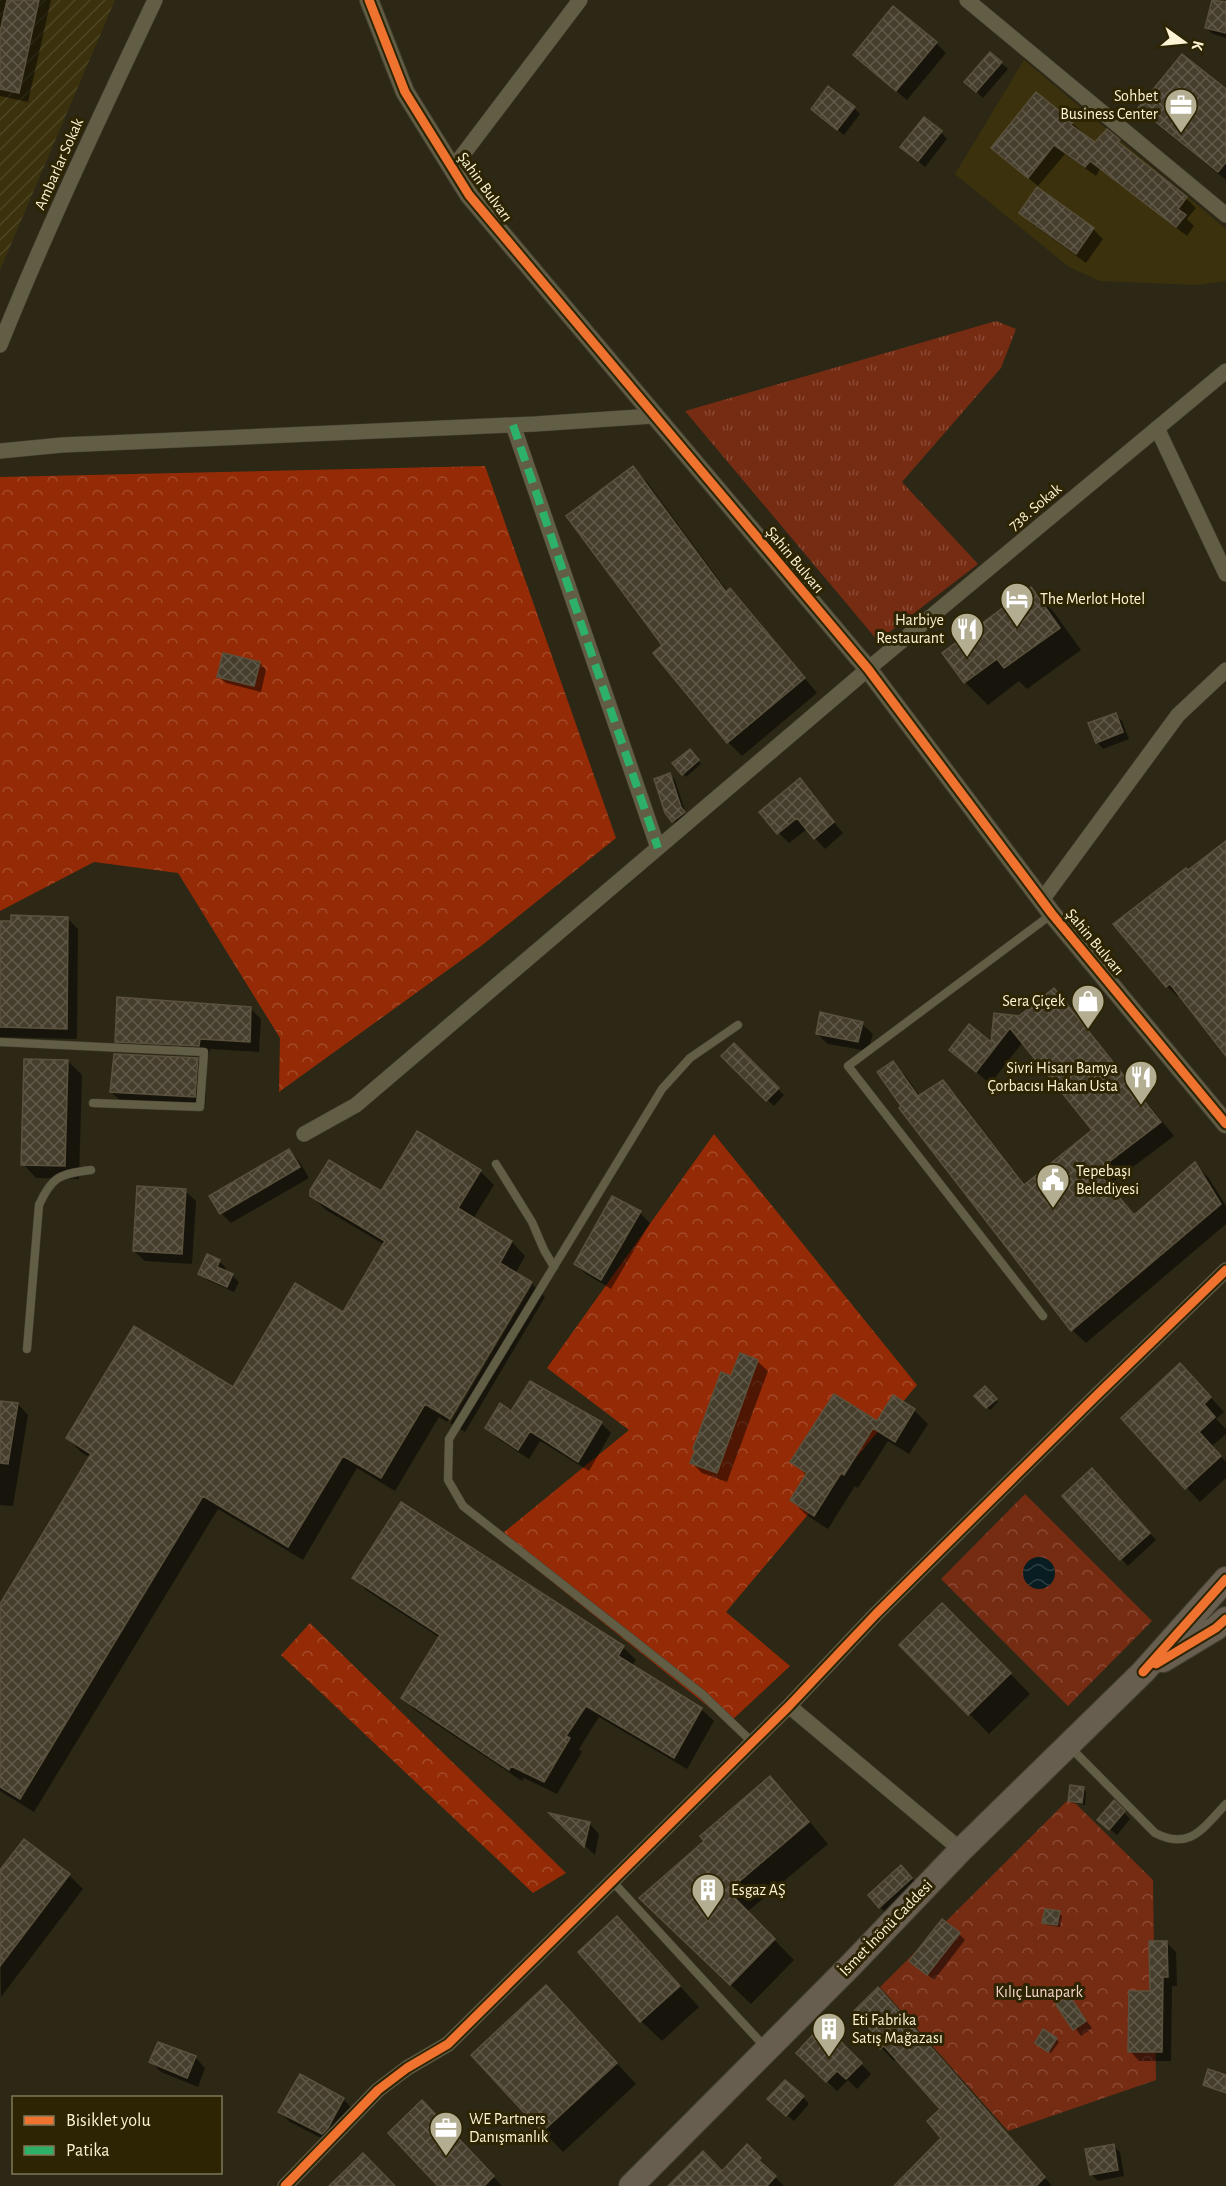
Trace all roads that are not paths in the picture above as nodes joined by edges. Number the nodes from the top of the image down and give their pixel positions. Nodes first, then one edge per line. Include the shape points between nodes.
1 (155, 0) edge
2 (369, 0) edge
3 (580, 0) edge
4 (967, 0) edge
5 (452, 169) junction
6 (1226, 215) edge
7 (0, 345) edge
8 (1226, 371) edge
9 (653, 416) junction
10 (513, 425) junction
11 (1157, 428) junction
12 (0, 451) edge
13 (1226, 574) edge
14 (868, 669) junction
15 (1226, 670) edge
16 (658, 848) junction
17 (1047, 907) junction
18 (738, 1025) dead end
19 (0, 1042) edge
20 (93, 1103) dead end
21 (1226, 1124) edge
22 (304, 1134) dead end
23 (496, 1164) dead end
24 (92, 1170) dead end
25 (554, 1267) junction
26 (1226, 1270) edge
27 (1044, 1316) dead end
28 (27, 1349) dead end
29 (1226, 1579) edge
30 (1223, 1628) edge
31 (1143, 1672) junction
32 (789, 1706) junction
33 (752, 1742) junction
34 (1069, 1745) junction
35 (1226, 1804) edge
36 (962, 1850) junction
37 (613, 1882) junction
38 (766, 2048) junction
39 (285, 2186) edge
40 (631, 2186) edge

1 - 7 street, Ambarlar Sokak
2 - 5 street, Şahin Bulvarı via 405,92
3 - 5 street
4 - 6 street
5 - 9 street, Şahin Bulvarı via 469,195
8 - 11 street, 738. Sokak
9 - 10 street
9 - 14 street, Şahin Bulvarı
10 - 12 street via 74,444
10 - 16 street
11 - 13 street
11 - 14 street, 738. Sokak
14 - 16 street, 738. Sokak
14 - 17 street, Şahin Bulvarı
15 - 17 street via 1178,715
16 - 22 street, 738. Sokak via 356,1105
17 - 21 street, Şahin Bulvarı
17 - 27 lane via 848,1066
18 - 25 lane via 690,1058 662,1089
19 - 20 lane via 204,1052 200,1107
23 - 25 lane
24 - 28 lane via 67,1173 48,1185 39,1205
25 - 33 lane via 449,1439 448,1480 463,1506 702,1694
26 - 32 street via 884,1606
29 - 31 main road
30 - 31 main road
31 - 34 main road, İsmet İnönü Caddesi
32 - 33 street
32 - 36 street
33 - 37 street
34 - 35 lane via 1155,1833 1169,1840 1185,1839 1199,1832
34 - 36 main road, İsmet İnönü Caddesi
36 - 38 main road, İsmet İnönü Caddesi
37 - 38 lane
37 - 39 street via 448,2044 378,2090
38 - 40 main road, İsmet İnönü Caddesi

